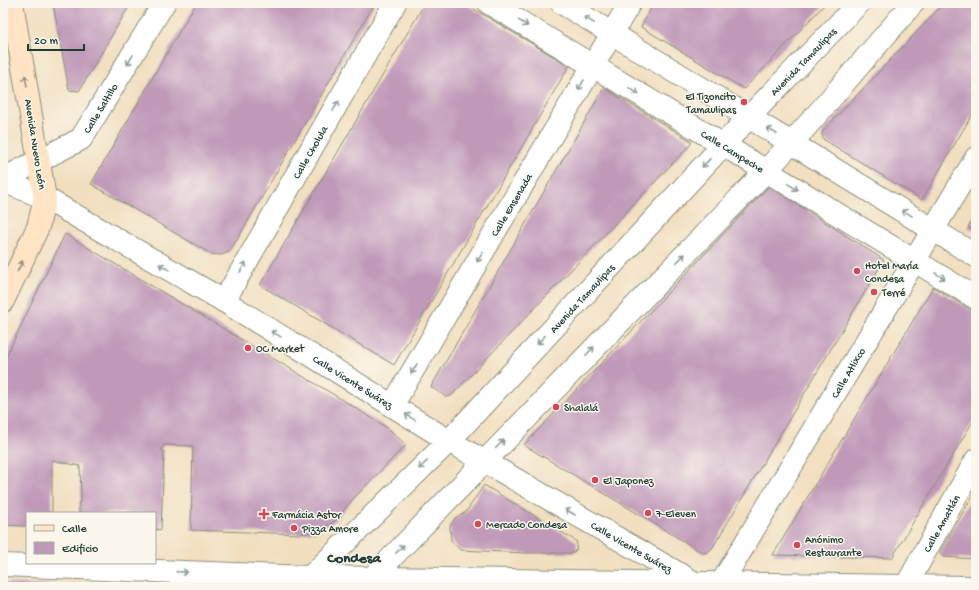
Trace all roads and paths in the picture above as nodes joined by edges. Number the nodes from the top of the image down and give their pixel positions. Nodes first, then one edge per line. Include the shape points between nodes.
1 (12, 3) edge
2 (164, 3) edge
3 (395, 3) edge
4 (489, 3) edge
5 (562, 3) edge
6 (630, 3) edge
7 (859, 3) edge
8 (913, 3) edge
9 (612, 33) junction
10 (593, 66) junction
11 (748, 117) junction
12 (791, 143) junction
13 (723, 144) junction
14 (976, 158) edge
15 (40, 160) junction
16 (766, 171) junction
17 (3, 180) edge
18 (45, 198) junction
19 (933, 230) junction
20 (976, 256) edge
21 (914, 261) junction
22 (976, 298) edge
23 (3, 301) edge
24 (224, 301) junction
25 (392, 406) junction
26 (448, 441) junction
27 (976, 460) edge
28 (483, 461) junction
29 (3, 565) edge
30 (368, 582) edge
31 (310, 584) edge
32 (709, 585) edge
33 (906, 586) junction
34 (968, 587) edge

15 -> 1 main road, Avenida Nuevo León
2 -> 15 street, Calle Saltillo via 81,139
24 -> 3 street, Calle Cholula
4 -> 10 street, Calle Campeche
9 -> 5 street
6 - 9 street, Calle Ensenada
7 - 11 street, Avenida Tamaulipas
8 - 12 street
9 - 10 street, Calle Ensenada
9 - 11 street
10 -> 13 street, Calle Campeche
10 -> 25 street, Calle Ensenada
12 -> 11 street
11 - 13 street, Avenida Tamaulipas
12 - 16 street
19 -> 12 street
13 - 16 street, Calle Campeche
13 -> 26 street, Avenida Tamaulipas
14 - 19 street, Calle Atlixco
15 - 17 street, Calle Saltillo
15 - 18 main road, Avenida Nuevo León
16 -> 21 street, Calle Campeche
28 -> 16 street
17 - 18 street, Calle Vicente Suárez
23 -> 18 main road, Avenida Nuevo León via 38,227
24 -> 18 street, Calle Vicente Suárez
19 - 20 street
19 - 21 street, Calle Atlixco
21 -> 22 street, Calle Campeche
21 - 32 street, Calle Atlixco
25 -> 24 street, Calle Vicente Suárez
26 -> 25 street, Calle Vicente Suárez
26 - 28 street, Calle Vicente Suárez
26 -> 31 street, Avenida Tamaulipas
27 - 33 street, Calle Amatlán
30 -> 28 street
32 -> 28 street, Calle Vicente Suárez
29 -> 31 street
30 - 31 street
30 - 32 street
32 - 33 street
33 - 34 street

